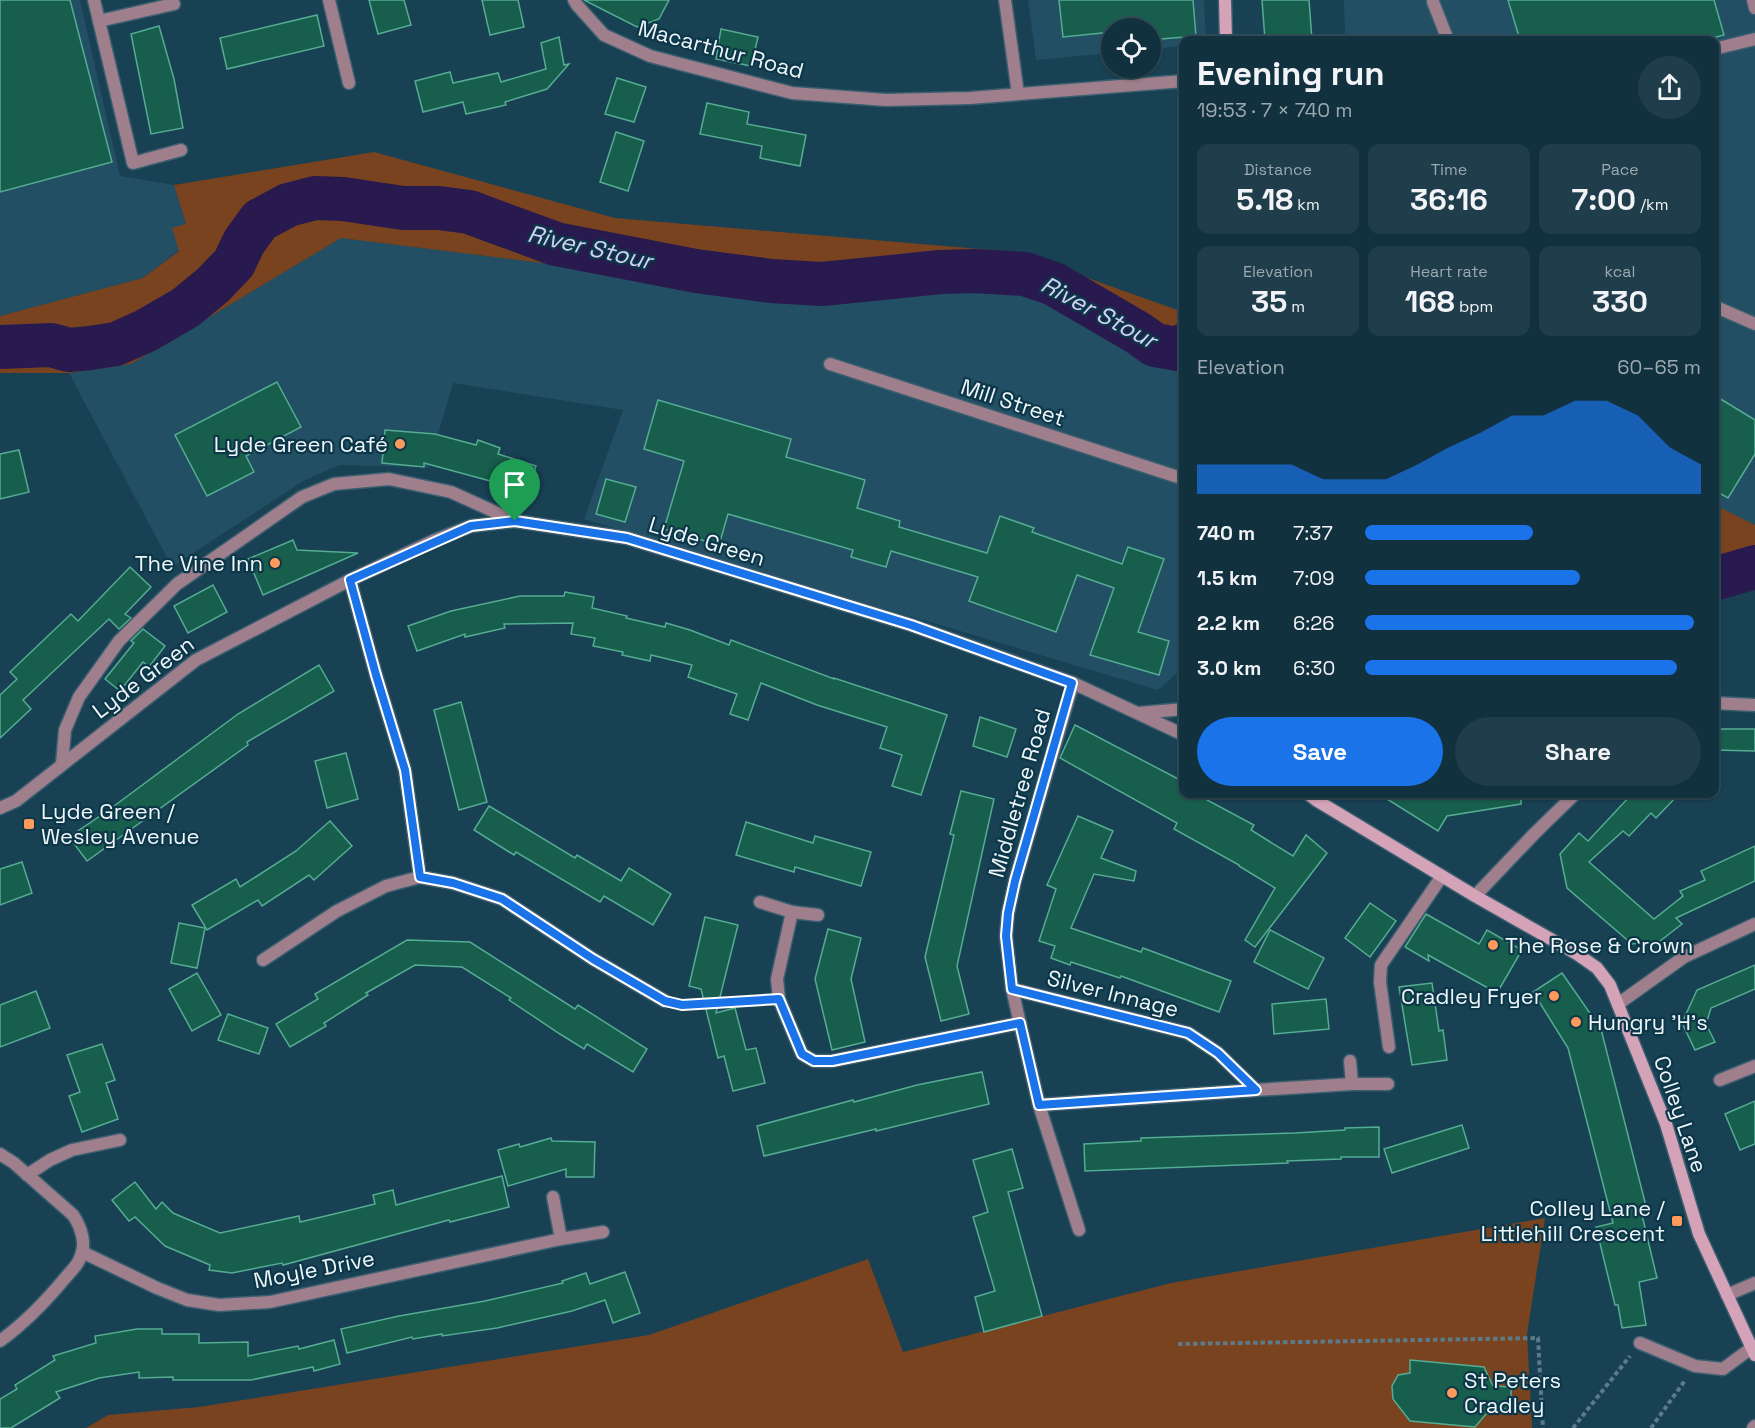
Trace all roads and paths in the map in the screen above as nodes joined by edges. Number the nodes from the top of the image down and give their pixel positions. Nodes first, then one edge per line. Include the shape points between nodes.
1 (94, 0) edge
2 (329, 0) edge
3 (574, 0) edge
4 (1005, 0) edge
5 (1226, 0) edge
6 (1753, 0) edge
7 (1433, 2) dead end
8 (174, 4) dead end
9 (1755, 8) edge
10 (99, 21) junction
11 (1226, 36) edge
12 (1446, 36) edge
13 (1755, 39) edge
14 (1719, 48) edge
15 (1179, 81) edge
16 (349, 83) dead end
17 (1018, 94) junction
18 (181, 150) dead end
19 (1719, 308) edge
20 (1755, 324) edge
21 (830, 364) dead end
22 (1179, 477) edge
23 (515, 521) junction
24 (350, 580) junction
25 (1072, 683) junction
26 (1719, 703) edge
27 (1755, 705) edge
28 (1179, 709) edge
29 (1138, 713) junction
30 (1179, 733) edge
31 (62, 765) junction
32 (1314, 798) edge
33 (1571, 798) edge
34 (0, 808) edge
35 (1442, 876) junction
36 (420, 877) junction
37 (1476, 896) junction
38 (760, 902) dead end
39 (792, 912) junction
40 (818, 915) dead end
41 (1755, 924) edge
42 (263, 960) dead end
43 (1012, 989) junction
44 (779, 999) junction
45 (665, 1001) joint
46 (1618, 1004) junction
47 (1020, 1023) junction
48 (1389, 1047) dead end
49 (1350, 1061) dead end
50 (1755, 1066) edge
51 (1720, 1080) dead end
52 (1352, 1084) junction
53 (1388, 1084) dead end
54 (1256, 1090) junction
55 (1039, 1105) junction
56 (120, 1140) dead end
57 (0, 1154) edge
58 (27, 1175) junction
59 (553, 1197) dead end
60 (1079, 1230) dead end
61 (603, 1232) dead end
62 (561, 1239) junction
63 (82, 1252) junction
64 (1755, 1283) edge
65 (1727, 1295) junction
66 (0, 1341) edge
67 (1640, 1343) joint
68 (1178, 1344) dead end
69 (1753, 1352) edge
70 (1695, 1366) junction
71 (1543, 1428) edge
72 (1573, 1428) edge
73 (1651, 1428) edge

1 - 10 street
2 - 16 street
3 - 17 street, Macarthur Road via 604,35 650,56 792,93 886,100
4 - 17 street
5 - 11 main road
6 - 9 street
7 - 12 street
8 - 10 street
10 - 18 street via 133,163
13 - 14 street
15 - 17 street, Macarthur Road
19 - 20 street
21 - 22 street, Mill Street
23 - 24 street, Lyde Green via 471,526
23 - 25 street, Lyde Green via 627,538 911,625
23 - 31 street via 451,492 389,479 334,484 302,497 177,584 119,642 79,697 65,730
24 - 31 street, Lyde Green via 196,660
24 - 36 street via 405,770
25 - 29 street, Lyde Green
25 - 43 street, Middletree Road via 1008,913 1006,936
26 - 27 street
28 - 29 street, Lyde Green
29 - 30 street, Lyde Green
31 - 34 street, Lyde Green via 16,801
32 - 35 main road, Colley Lane
33 - 37 street
35 - 37 main road, Colley Lane
35 - 48 street via 1381,965
36 - 42 street via 386,886 337,911
36 - 45 street via 502,899
37 - 46 main road, Colley Lane via 1596,968 1610,985
38 - 39 street
39 - 40 street
39 - 44 street via 777,980
41 - 46 street via 1684,957
43 - 47 street, Middletree Road
43 - 54 street, Silver Innage via 1188,1033 1218,1053
44 - 45 path via 682,1005
44 - 47 street via 802,1054 814,1061 832,1061
46 - 65 main road, Colley Lane via 1666,1124 1699,1234
47 - 55 street, Middletree Road
49 - 52 street
50 - 51 street
52 - 53 street
52 - 54 street
54 - 55 street
55 - 60 street, Middletree Road
56 - 58 street via 72,1150
57 - 58 street
58 - 63 street via 80,1224
59 - 62 street
61 - 62 street, Moyle Drive
62 - 63 street, Moyle Drive via 270,1302 219,1305 187,1300
63 - 66 street via 54,1291
64 - 65 street
65 - 69 main road, Colley Lane
67 - 70 street
67 - 72 path
68 - 71 path via 1538,1338
69 - 70 street via 1723,1369
70 - 73 path

